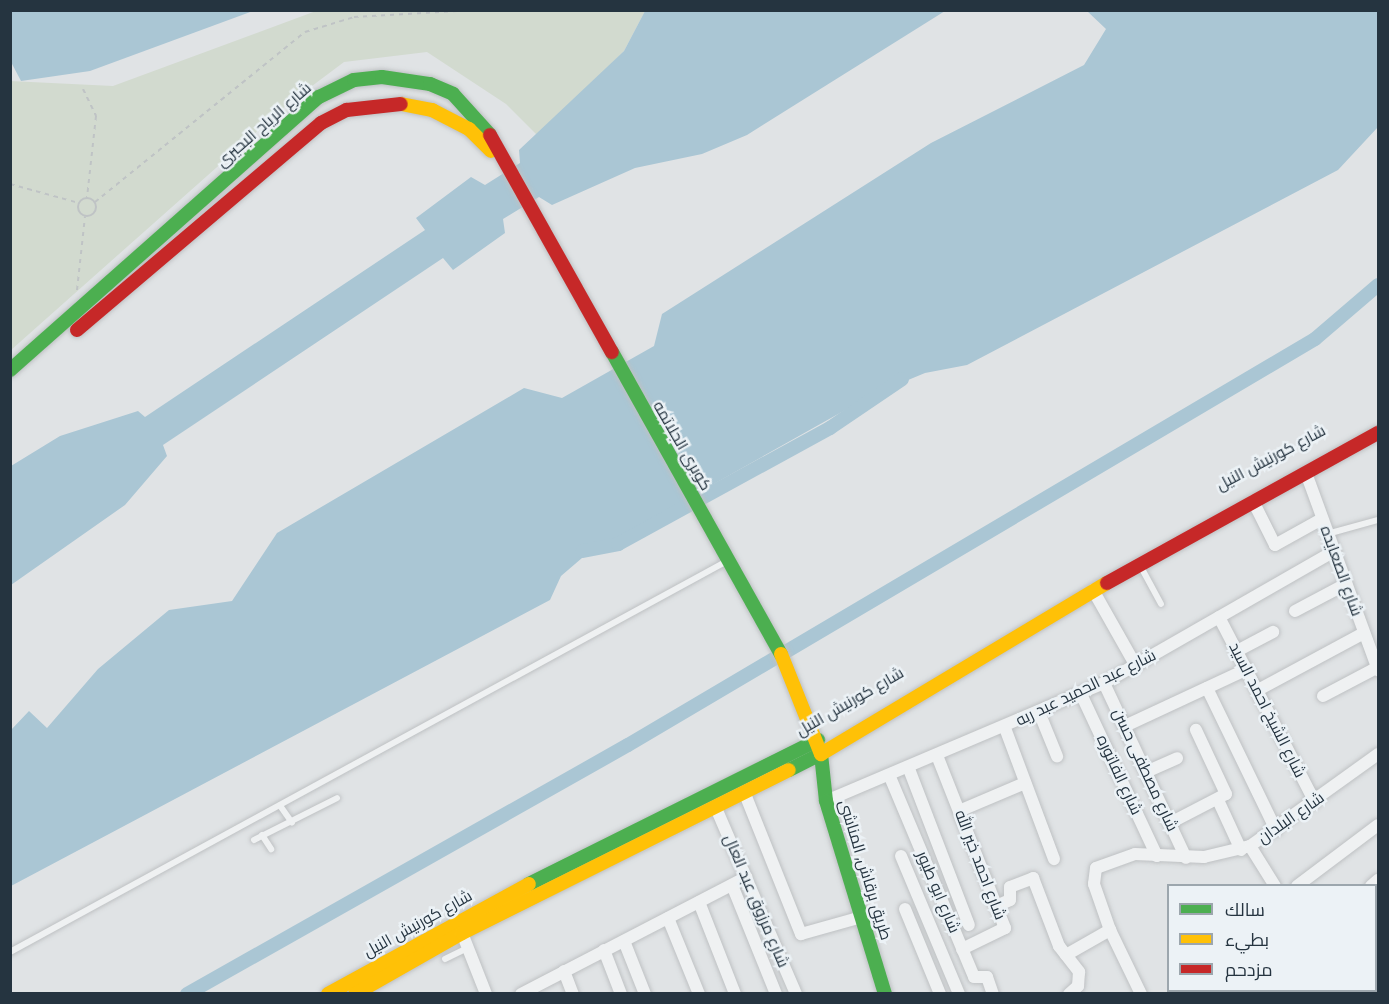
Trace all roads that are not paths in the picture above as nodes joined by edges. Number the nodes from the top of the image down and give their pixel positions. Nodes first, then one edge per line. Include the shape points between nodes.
1 (504, 165) junction
2 (10, 370) edge
3 (10, 385) edge
4 (1378, 419) edge
5 (1378, 432) edge
6 (1332, 451) junction
7 (1306, 473) junction
8 (1253, 501) junction
9 (1322, 519) junction
10 (1378, 520) edge
11 (1327, 534) junction
12 (1333, 552) junction
13 (728, 561) junction
14 (1139, 564) junction
15 (1346, 584) junction
16 (1093, 590) junction
17 (1161, 604) dead end
18 (1295, 611) dead end
19 (1220, 617) junction
20 (1273, 632) dead end
21 (1364, 633) junction
22 (1237, 651) junction
23 (1136, 666) junction
24 (1378, 668) edge
25 (1246, 669) junction
26 (1104, 683) junction
27 (1207, 688) junction
28 (1258, 690) junction
29 (1081, 694) junction
30 (1323, 696) dead end
31 (1039, 712) junction
32 (1125, 726) junction
33 (1005, 728) junction
34 (1196, 730) dead end
35 (820, 747) junction
36 (1378, 754) edge
37 (1057, 756) dead end
38 (938, 758) junction
39 (1177, 758) dead end
40 (909, 769) junction
41 (1146, 772) junction
42 (890, 777) junction
43 (1025, 783) junction
44 (745, 794) junction
45 (337, 798) dead end
46 (1218, 800) junction
47 (826, 801) junction
48 (1315, 802) junction
49 (281, 807) junction
50 (716, 808) junction
51 (959, 811) junction
52 (251, 823) junction
53 (292, 823) junction
54 (1170, 823) junction
55 (1378, 825) edge
56 (1276, 830) junction
57 (652, 833) junction
58 (258, 837) junction
59 (1246, 848) junction
60 (270, 849) dead end
61 (901, 856) dead end
62 (1157, 856) junction
63 (1186, 858) junction
64 (1054, 859) dead end
65 (747, 877) junction
66 (1274, 884) edge
67 (1298, 884) edge
68 (732, 885) junction
69 (699, 902) junction
70 (996, 906) junction
71 (478, 909) junction
72 (905, 909) dead end
73 (862, 917) junction
74 (668, 918) junction
75 (484, 922) junction
76 (969, 925) dead end
77 (1110, 930) junction
78 (462, 933) junction
79 (624, 940) junction
80 (468, 948) junction
81 (962, 949) junction
82 (604, 950) junction
83 (10, 952) edge
84 (1066, 955) junction
85 (445, 959) dead end
86 (564, 971) junction
87 (328, 993) edge
88 (355, 993) edge
89 (486, 993) edge
90 (525, 993) edge
91 (573, 993) edge
92 (621, 993) edge
93 (645, 993) edge
94 (699, 993) edge
95 (735, 993) edge
96 (776, 993) edge
97 (796, 993) edge
98 (885, 993) edge
99 (940, 993) edge
100 (959, 993) edge
101 (993, 993) edge
102 (1069, 993) edge
103 (1142, 993) edge

1 - 2 main road, شارع الرياح البحيرى via 485,126 453,93 405,79 354,80 319,97
1 - 3 main road, شارع الرياح البحيرى via 469,129 432,110 404,104 347,110 321,123 260,172
1 - 13 main road, كوبرى الجلاتمه
4 - 6 main road, شارع كورنيش النيل
5 - 6 main road, شارع كورنيش النيل
6 - 7 main road, شارع كورنيش النيل
6 - 35 main road, شارع كورنيش النيل via 1082,582
7 - 8 main road, شارع كورنيش النيل
7 - 9 street, شارع الصعايده
8 - 9 street via 1275,545
8 - 14 main road, شارع كورنيش النيل
9 - 11 street, شارع الصعايده
10 - 11 lane
11 - 12 street, شارع الصعايده
12 - 15 street, شارع الصعايده
12 - 19 street, شارع عبد الحميد عبد ربه
13 - 35 main road, كوبرى الجلاتمه via 802,696
13 - 49 lane
14 - 16 main road, شارع كورنيش النيل
14 - 17 lane
15 - 18 street
15 - 21 street, شارع الصعايده
16 - 23 street
16 - 35 main road, شارع كورنيش النيل
19 - 22 street, شارع الشيخ احمد السيد
19 - 23 street, شارع عبد الحميد عبد ربه
20 - 22 street
21 - 24 street, شارع الصعايده
21 - 28 street
22 - 25 street, شارع الشيخ احمد السيد
23 - 26 street, شارع عبد الحميد عبد ربه
24 - 30 street
25 - 27 street
25 - 28 street, شارع الشيخ احمد السيد
26 - 29 street, شارع عبد الحميد عبد ربه
26 - 32 street, شارع مصطفى حسن
27 - 32 street
27 - 56 street
28 - 48 street, شارع الشيخ احمد السيد
29 - 31 street, شارع عبد الحميد عبد ربه
29 - 62 street, شارع الفاتوره
31 - 33 street, شارع عبد الحميد عبد ربه
31 - 37 street
32 - 41 street, شارع مصطفى حسن
33 - 38 street, شارع عبد الحميد عبد ربه
33 - 43 street
34 - 46 street via 1226,792
35 - 44 main road, شارع كورنيش النيل
35 - 47 main road, طريق برقاش, المناشى
35 - 57 main road, شارع كورنيش النيل
36 - 48 street, شارع البلدان
38 - 40 street, شارع عبد الحميد عبد ربه
38 - 51 street, شارع احمد خير الله
39 - 41 street
40 - 42 street, شارع عبد الحميد عبد ربه
40 - 76 street
41 - 54 street, شارع مصطفى حسن
42 - 47 street, شارع عبد الحميد عبد ربه
42 - 81 street, شارع ابو طيور
43 - 51 street
43 - 64 street
44 - 50 main road, شارع كورنيش النيل
44 - 73 street via 801,934
45 - 53 lane
46 - 54 street
46 - 59 street
47 - 73 main road, طريق برقاش, المناشى
48 - 56 street, شارع البلدان
49 - 52 lane
49 - 53 lane
50 - 57 main road, شارع كورنيش النيل
50 - 65 street, شارع مرزوق عبد العال
51 - 70 street, شارع احمد خير الله
52 - 58 lane
52 - 83 lane
53 - 58 lane
54 - 63 street, شارع مصطفى حسن
55 - 67 street
56 - 59 street, شارع البلدان
57 - 71 main road, شارع كورنيش النيل
57 - 75 main road, شارع كورنيش النيل
58 - 60 lane
59 - 63 street, شارع البلدان
59 - 66 street
61 - 100 street
62 - 63 street, شارع البلدان
62 - 77 street, شارع البلدان via 1135,854 1096,868 1094,884
65 - 68 street
65 - 97 street, شارع مرزوق عبد العال
68 - 69 street
68 - 96 street
69 - 74 street
69 - 95 street
70 - 81 street, شارع احمد خير الله via 1004,930
70 - 84 street via 1010,900 1010,887 1033,878
71 - 75 main road
71 - 87 main road, شارع كورنيش النيل
72 - 99 street
73 - 98 main road, طريق برقاش, المناشى
74 - 79 street
74 - 94 street
75 - 78 main road, شارع كورنيش النيل
77 - 84 street
77 - 103 street
78 - 80 street
78 - 88 main road, شارع كورنيش النيل
79 - 82 street
79 - 93 street
80 - 85 lane
80 - 89 street
81 - 101 street, شارع ابو طيور via 974,978 987,978
82 - 86 street
82 - 92 street
84 - 102 street via 1080,977
86 - 90 street
86 - 91 street

